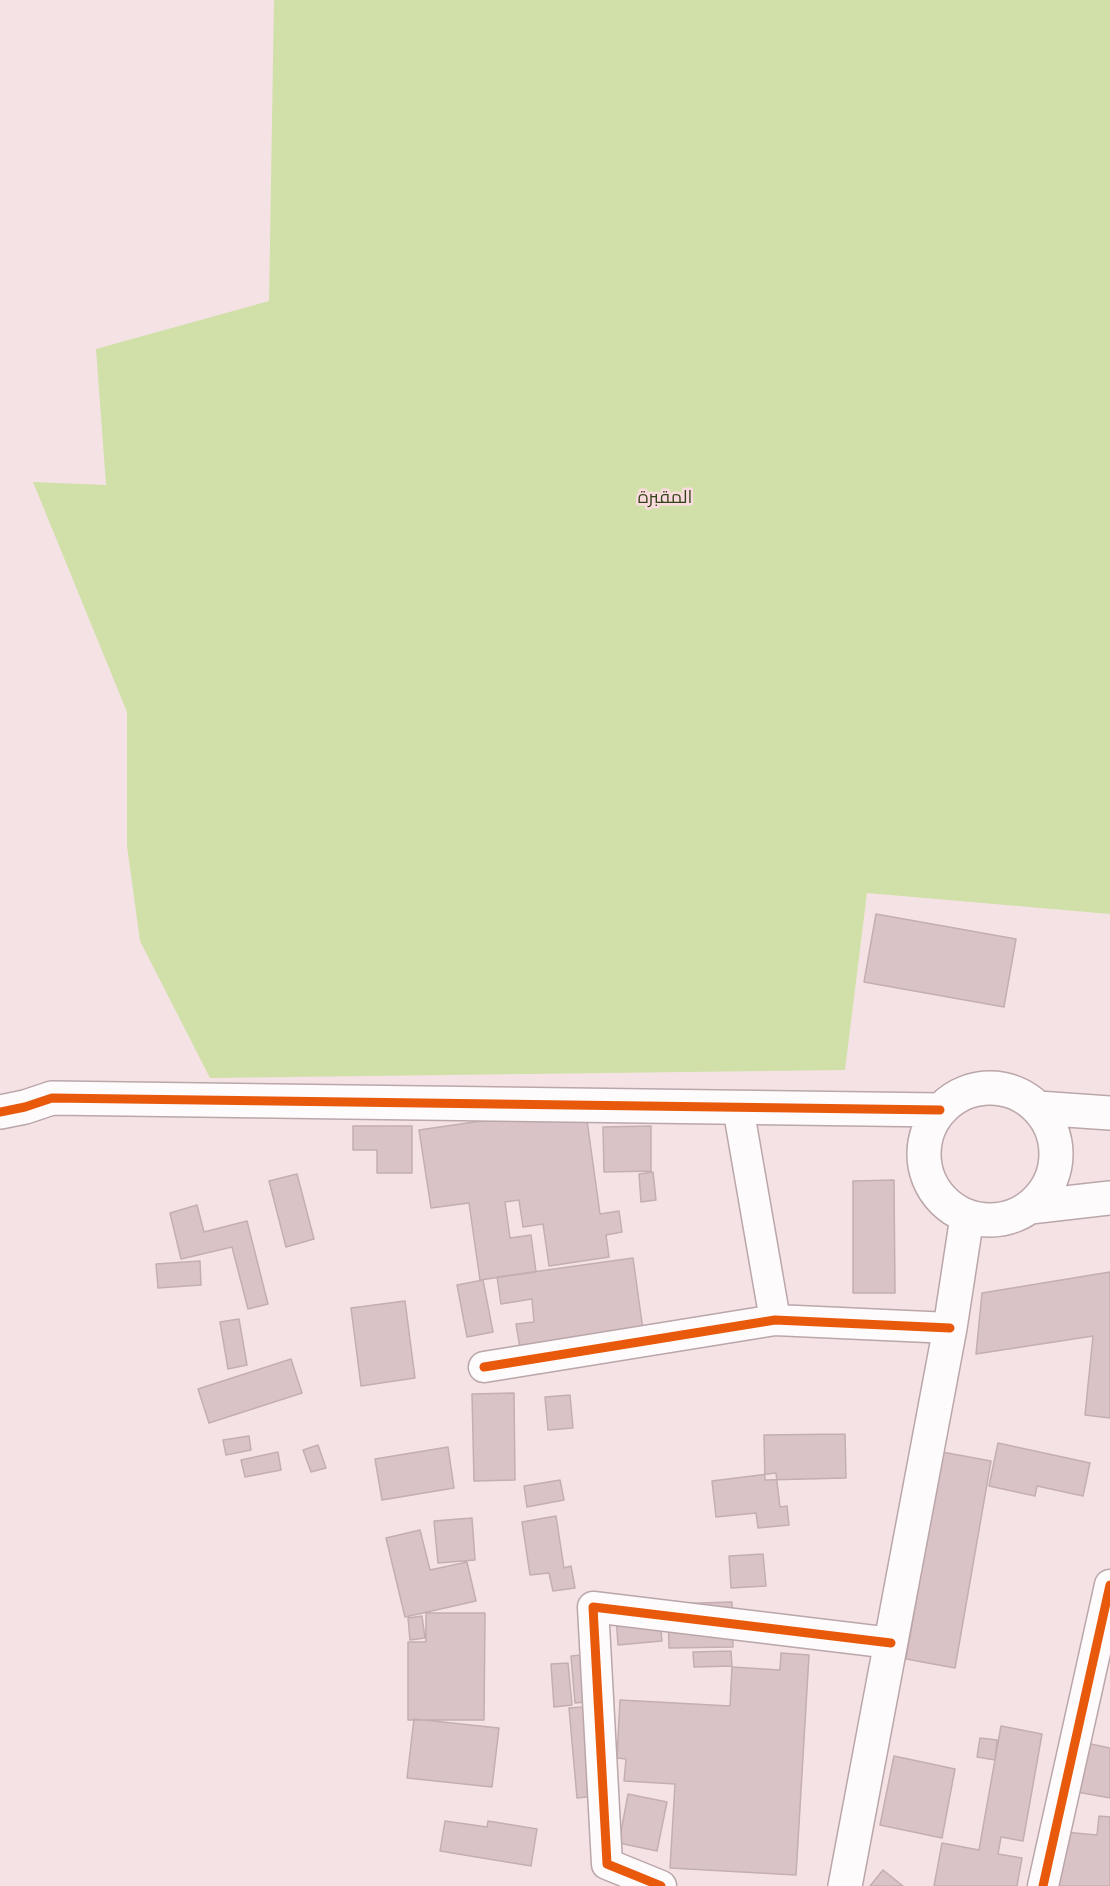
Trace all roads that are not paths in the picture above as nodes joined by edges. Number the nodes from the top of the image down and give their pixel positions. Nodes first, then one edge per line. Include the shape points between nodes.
1 (738, 1107) junction
2 (1038, 1108) junction
3 (940, 1110) junction
4 (0, 1112) edge
5 (1110, 1113) edge
6 (1110, 1198) edge
7 (1030, 1207) junction
8 (966, 1217) junction
9 (775, 1320) junction
10 (950, 1328) junction
11 (484, 1367) dead end
12 (1110, 1585) edge
13 (891, 1643) junction
14 (661, 1886) edge
15 (845, 1886) edge
16 (1043, 1886) edge

1 - 3 main road
1 - 4 main road via 52,1098
1 - 9 street
2 - 3 main road via 1021,1095 1000,1088 978,1088 957,1096
2 - 5 main road
2 - 7 main road via 1050,1127 1056,1149 1054,1171 1045,1191
3 - 8 main road via 926,1138 925,1170 946,1206
6 - 7 main road
7 - 8 main road via 1010,1217 988,1221
8 - 10 main road
9 - 10 street
9 - 11 street
10 - 13 main road
12 - 16 street
13 - 14 street via 594,1607 607,1864
13 - 15 main road

